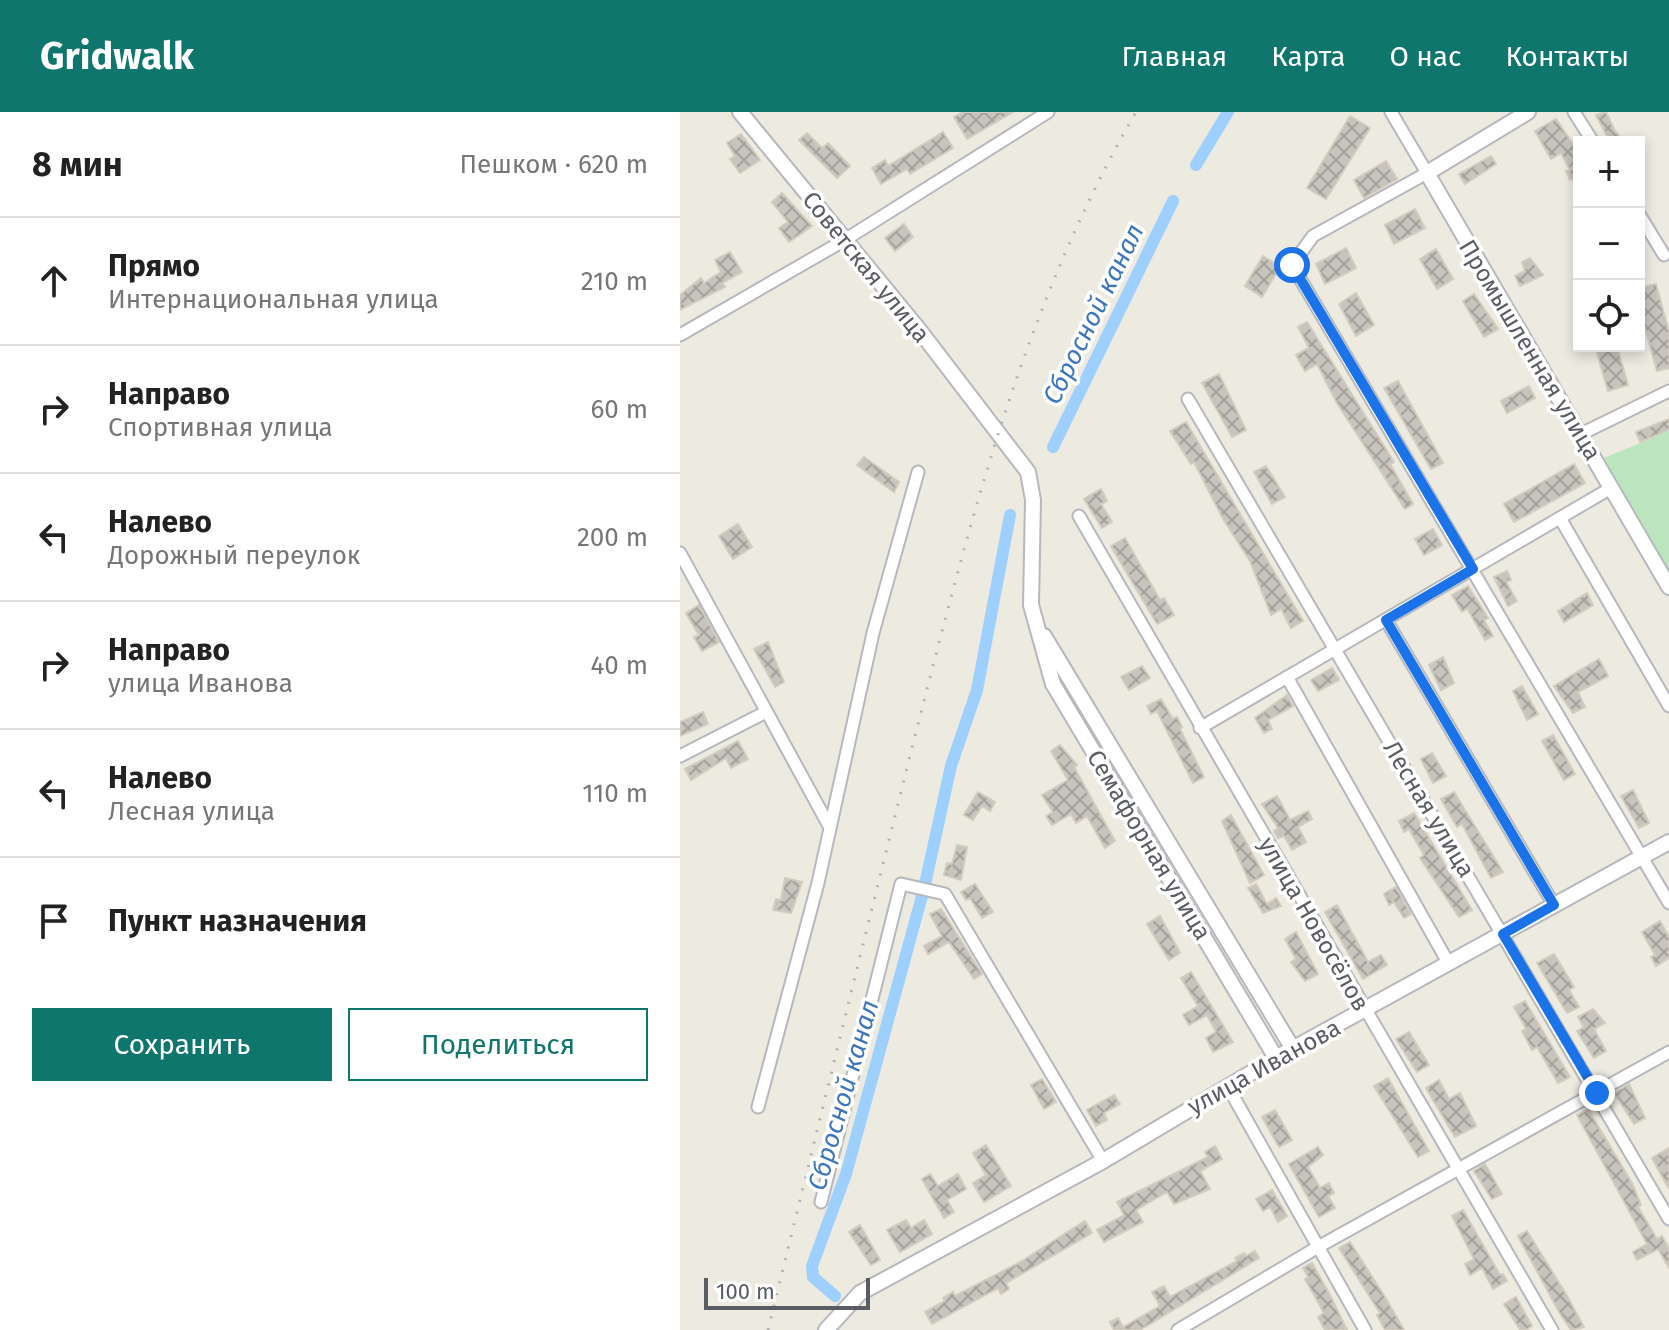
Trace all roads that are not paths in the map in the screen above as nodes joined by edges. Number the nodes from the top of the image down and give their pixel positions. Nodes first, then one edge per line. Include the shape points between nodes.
1 (740, 112) edge
2 (1048, 112) edge
3 (1391, 112) edge
4 (1528, 112) edge
5 (1574, 112) edge
6 (1589, 136) edge
7 (1427, 173) junction
8 (1645, 224) edge
9 (843, 241) junction
10 (1664, 255) dead end
11 (680, 335) edge
12 (1669, 391) edge
13 (1188, 399) dead end
14 (990, 425) joint
15 (1581, 434) junction
16 (918, 472) dead end
17 (1611, 488) junction
18 (1079, 516) dead end
19 (1560, 518) junction
20 (680, 553) edge
21 (1473, 569) junction
22 (1669, 587) edge
23 (1386, 620) junction
24 (1037, 626) junction
25 (1334, 650) junction
26 (1069, 674) junction
27 (1287, 677) junction
28 (1053, 684) junction
29 (1669, 706) edge
30 (766, 712) junction
31 (1200, 728) junction
32 (680, 756) edge
33 (828, 824) junction
34 (1669, 842) edge
35 (1642, 857) junction
36 (1669, 903) edge
37 (1554, 905) junction
38 (1503, 934) junction
39 (1449, 964) junction
40 (1364, 1012) junction
41 (1293, 1049) junction
42 (1669, 1052) edge
43 (1276, 1058) junction
44 (1228, 1087) junction
45 (1597, 1093) junction
46 (758, 1107) dead end
47 (1103, 1161) junction
48 (1457, 1169) junction
49 (821, 1202) dead end
50 (1669, 1219) edge
51 (1318, 1247) junction
52 (826, 1330) edge
53 (1178, 1330) edge
54 (1365, 1330) edge
55 (1552, 1330) edge

1 - 9 street, Советская улица
2 - 9 street
3 - 7 street, Промышленная улица
4 - 7 street
5 - 6 street
7 - 15 street, Промышленная улица
7 - 21 street via 1313,236 1292,265
8 - 10 street
9 - 11 street
9 - 14 street, Советская улица
12 - 15 street
13 - 25 street, Лесная улица
14 - 24 street, Семафорная улица via 1028,472 1033,500 1031,605
15 - 17 street, Промышленная улица
16 - 33 street
17 - 19 street
17 - 22 street, Промышленная улица
18 - 31 street, улица Новосёлов
19 - 21 street
19 - 29 street
20 - 30 street
21 - 23 street
21 - 35 street
23 - 25 street
23 - 37 street
24 - 26 street, Семафорная улица
24 - 28 street, Семафорная улица
25 - 27 street
25 - 38 street, Лесная улица
26 - 28 street via 1057,669
26 - 41 street, Семафорная улица
27 - 31 street
27 - 39 street
28 - 43 street, Семафорная улица
30 - 32 street
30 - 33 street
31 - 40 street, улица Новосёлов
33 - 46 street via 818,883
34 - 35 street, улица Иванова
35 - 36 street
35 - 37 street, улица Иванова
37 - 38 street, улица Иванова
38 - 39 street, улица Иванова
38 - 45 street, Лесная улица
39 - 40 street, улица Иванова
40 - 41 street, улица Иванова
40 - 48 street, улица Новосёлов
41 - 43 street, улица Иванова
42 - 45 street
43 - 44 street, улица Иванова
44 - 47 street, улица Иванова
44 - 51 street
45 - 48 street
45 - 50 street, Лесная улица
47 - 49 street via 945,894 901,884
47 - 52 street, улица Иванова via 860,1293
48 - 51 street
48 - 55 street, улица Новосёлов
51 - 53 street
51 - 54 street

